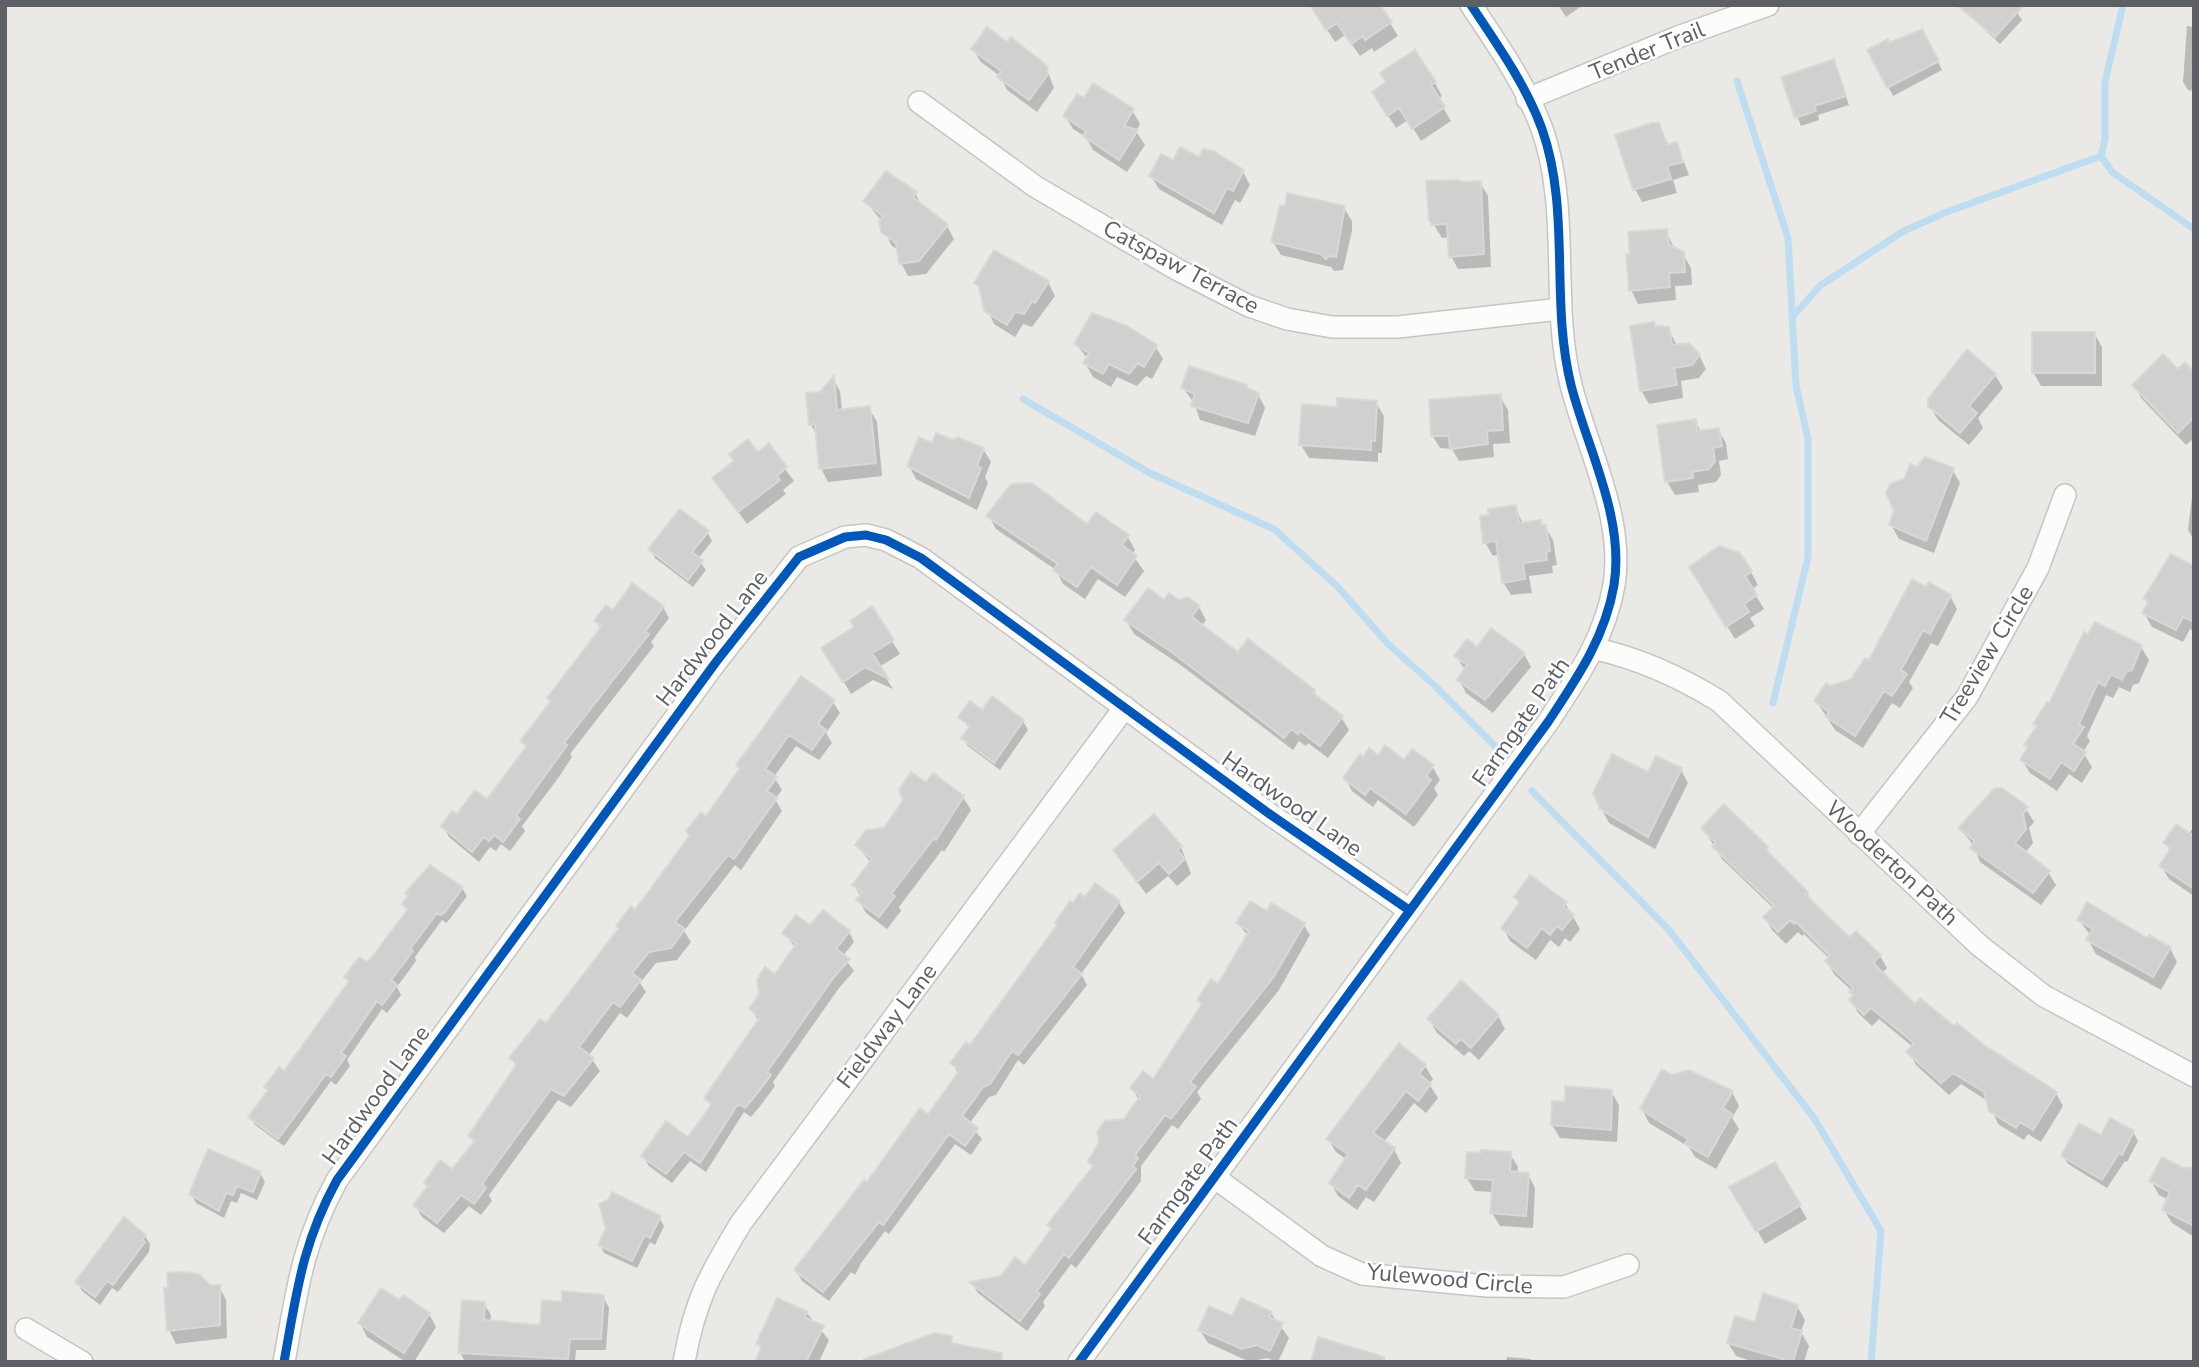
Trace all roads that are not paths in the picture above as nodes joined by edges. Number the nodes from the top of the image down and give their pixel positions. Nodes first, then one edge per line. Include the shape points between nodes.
1 (1471, 5) edge
2 (1768, 5) edge
3 (1527, 99) junction
4 (919, 102) dead end
5 (1560, 309) junction
6 (2065, 495) dead end
7 (1596, 649) junction
8 (1125, 707) junction
9 (1860, 834) junction
10 (1409, 910) junction
11 (2192, 1068) edge
12 (1214, 1177) junction
13 (1628, 1265) dead end
14 (26, 1329) dead end
15 (82, 1362) edge
16 (284, 1362) edge
17 (684, 1362) edge
18 (1079, 1362) edge

1 - 3 street, Farmgate Path
2 - 3 street, Tender Trail
3 - 5 street, Farmgate Path via 1542,129 1557,194
4 - 5 street, Catspaw Terrace via 1036,187 1178,270 1249,306 1287,319 1332,327 1398,327
5 - 7 street, Farmgate Path via 1571,383 1600,479 1616,561 1614,586
6 - 9 street, Treeview Circle via 2038,568 1966,697
7 - 9 street, Wooderton Path via 1671,674 1719,701
7 - 10 street, Farmgate Path
8 - 10 street, Hardwood Lane
8 - 16 street, Hardwood Lane via 921,558 886,540 845,537 799,558 716,662 337,1180 303,1256
8 - 17 street, Fieldway Lane via 741,1223 704,1284
9 - 11 street, Wooderton Path via 1980,946 2044,996
10 - 12 street, Farmgate Path
12 - 13 street, Yulewood Circle via 1322,1256 1362,1274 1487,1286 1564,1287
12 - 18 street, Farmgate Path
14 - 15 street

